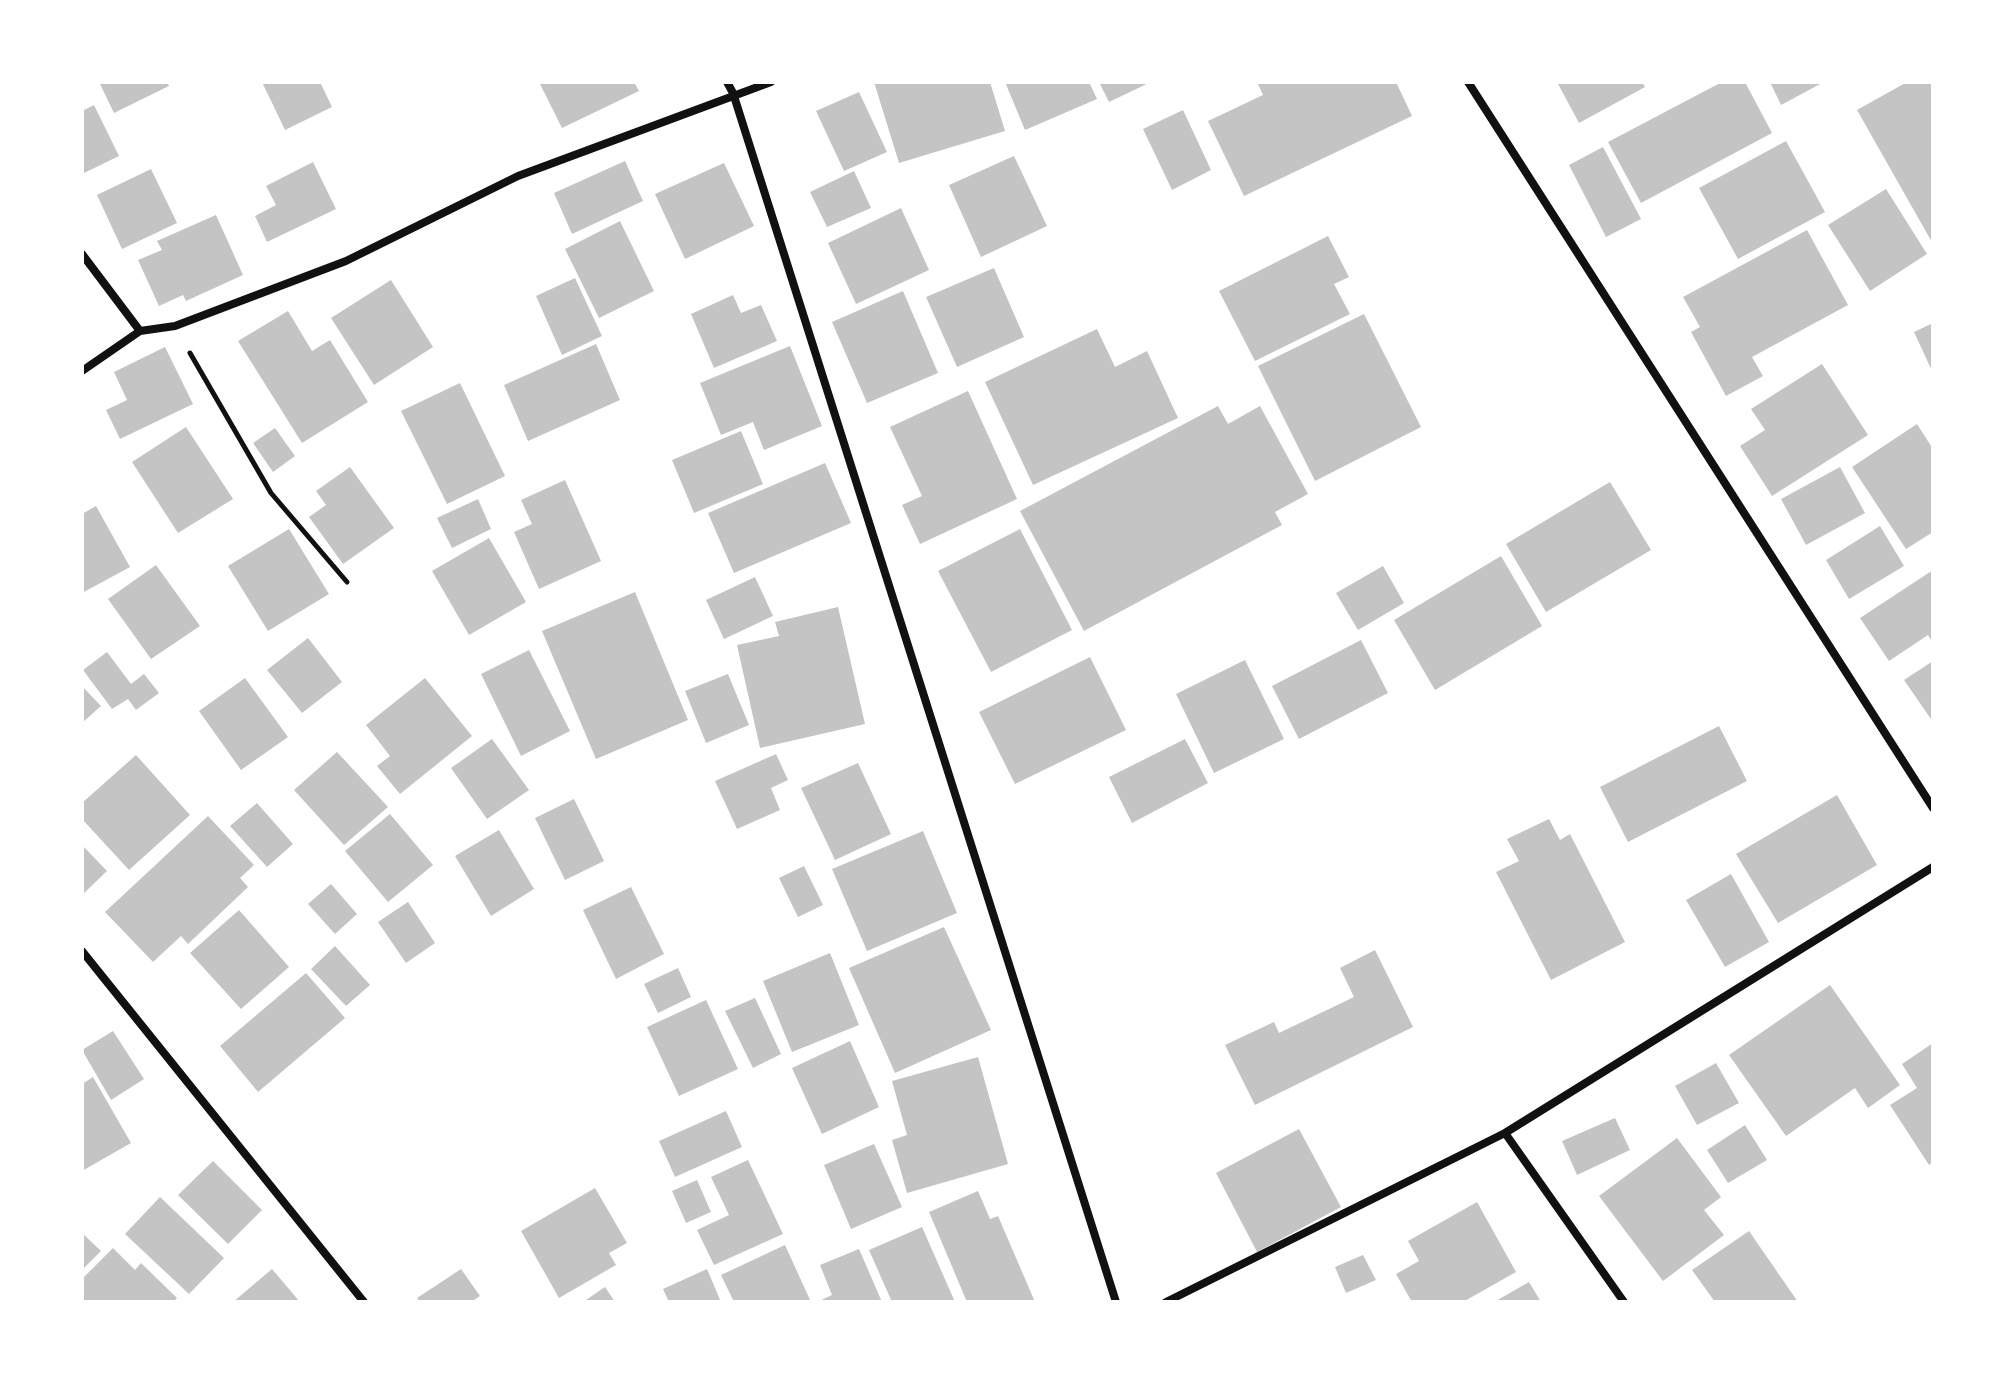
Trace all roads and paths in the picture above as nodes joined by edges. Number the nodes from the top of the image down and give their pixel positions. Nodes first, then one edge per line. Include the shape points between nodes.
1 (727, 82) edge
2 (771, 82) edge
3 (1468, 82) edge
4 (733, 93) junction
5 (82, 254) edge
6 (175, 326) junction
7 (140, 331) junction
8 (82, 371) edge
9 (347, 582) dead end
10 (1933, 808) edge
11 (1933, 867) edge
12 (82, 951) edge
13 (1505, 1133) junction
14 (364, 1302) edge
15 (1116, 1302) edge
16 (1166, 1302) edge
17 (1624, 1302) edge

1 - 4 street
2 - 4 street
3 - 10 street
4 - 6 street via 518,176 346,261
4 - 15 street
5 - 7 street
6 - 7 street
6 - 9 path via 271,493
7 - 8 street
11 - 13 street
12 - 14 street
13 - 16 street
13 - 17 street

